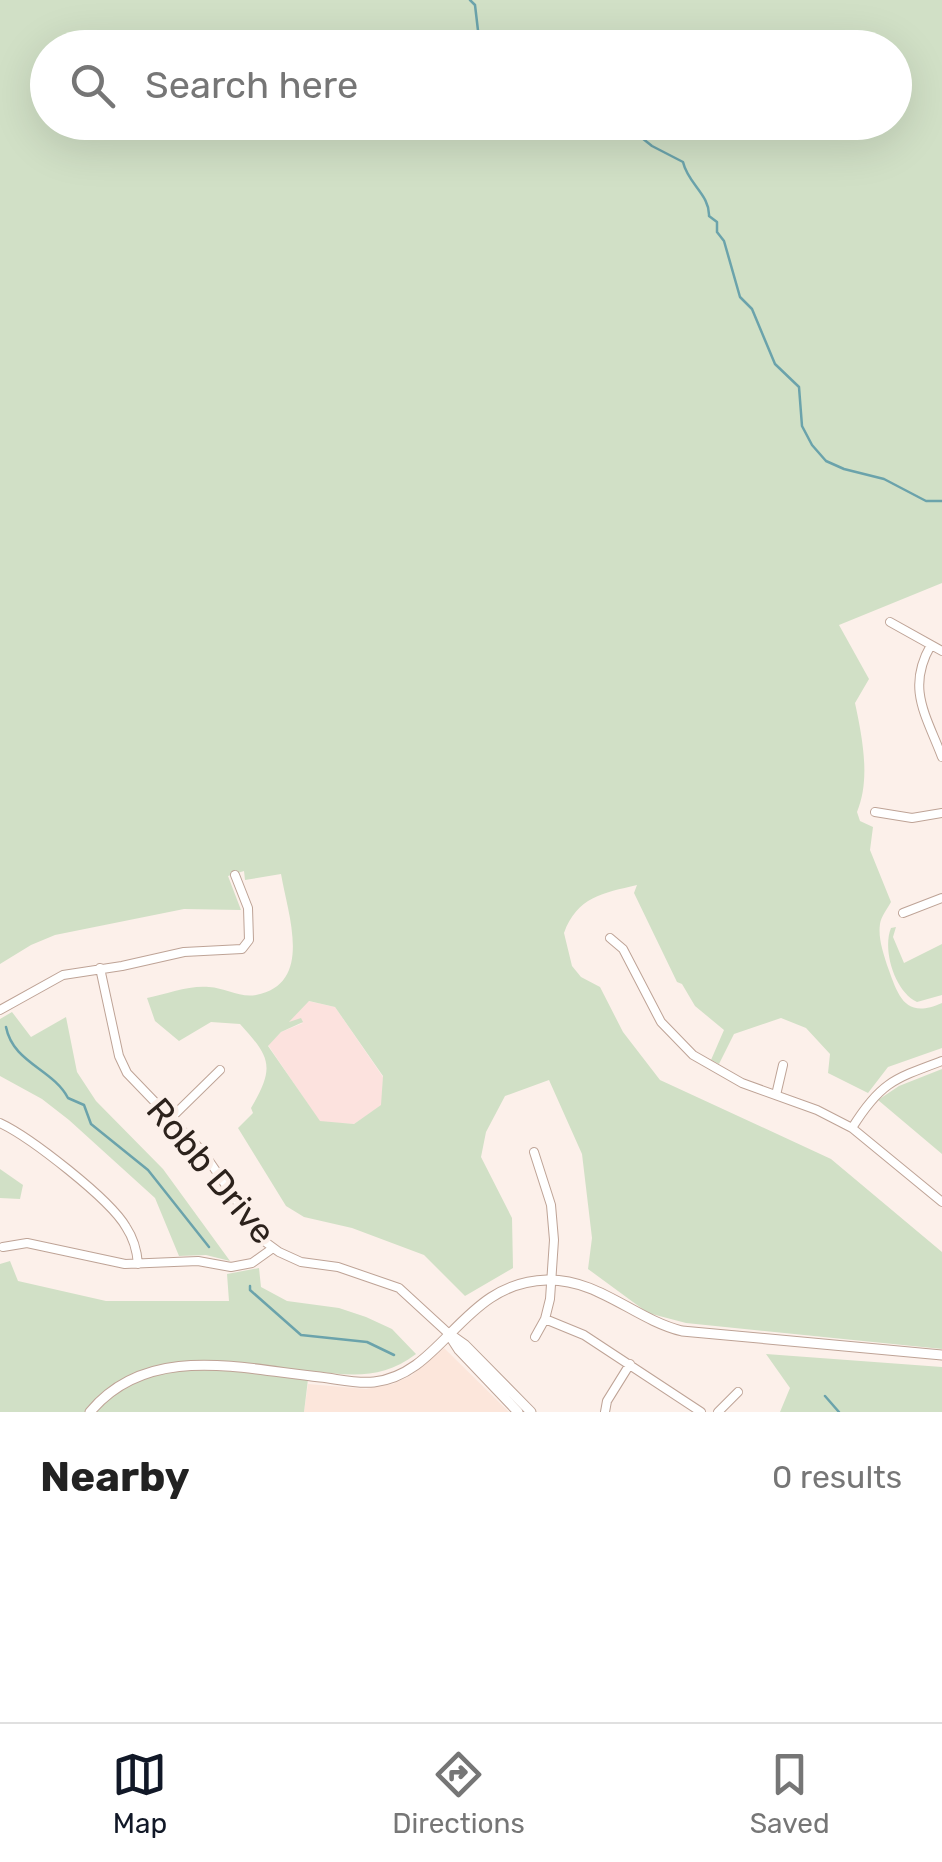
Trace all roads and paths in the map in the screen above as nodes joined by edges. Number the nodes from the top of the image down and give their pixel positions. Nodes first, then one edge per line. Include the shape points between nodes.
1 (890, 622) dead end
2 (931, 645) junction
3 (942, 651) edge
4 (942, 757) edge
5 (875, 812) dead end
6 (942, 813) edge
7 (234, 875) dead end
8 (942, 898) edge
9 (903, 913) dead end
10 (610, 938) dead end
11 (100, 968) junction
12 (0, 1010) edge
13 (942, 1061) edge
14 (783, 1065) dead end
15 (220, 1070) dead end
16 (776, 1095) junction
17 (171, 1118) junction
18 (0, 1124) edge
19 (852, 1128) junction
20 (534, 1152) dead end
21 (942, 1202) edge
22 (4, 1246) dead end
23 (273, 1248) junction
24 (138, 1264) junction
25 (550, 1280) junction
26 (545, 1319) junction
27 (448, 1333) junction
28 (534, 1337) dead end
29 (942, 1354) edge
30 (630, 1364) junction
31 (738, 1392) dead end
32 (90, 1412) edge
33 (518, 1412) edge
34 (531, 1412) edge
35 (605, 1412) edge
36 (701, 1412) edge
37 (718, 1412) edge

1 - 2 street
2 - 3 street
2 - 4 street via 918,693
5 - 6 street via 912,818
7 - 11 street via 248,908 246,946
8 - 9 street
10 - 16 street via 623,948 654,1012 686,1050
11 - 12 street via 56,977
11 - 17 street, Robb Drive via 122,1062
13 - 19 street via 883,1087
14 - 16 street
15 - 17 street
16 - 19 street
17 - 23 street, Robb Drive
18 - 24 street via 34,1143 118,1216
19 - 21 street
20 - 25 street via 553,1212
22 - 24 street via 27,1242
23 - 24 street via 241,1266
23 - 27 street, Robb Drive via 399,1288
25 - 26 street
25 - 27 street via 494,1295
25 - 29 street via 591,1287 682,1331
26 - 28 street
26 - 30 street
27 - 32 street via 410,1368 377,1381 176,1365 126,1382
27 - 33 street, Robb Drive
27 - 34 street, Robb Drive
30 - 35 street
30 - 36 street
31 - 37 street

